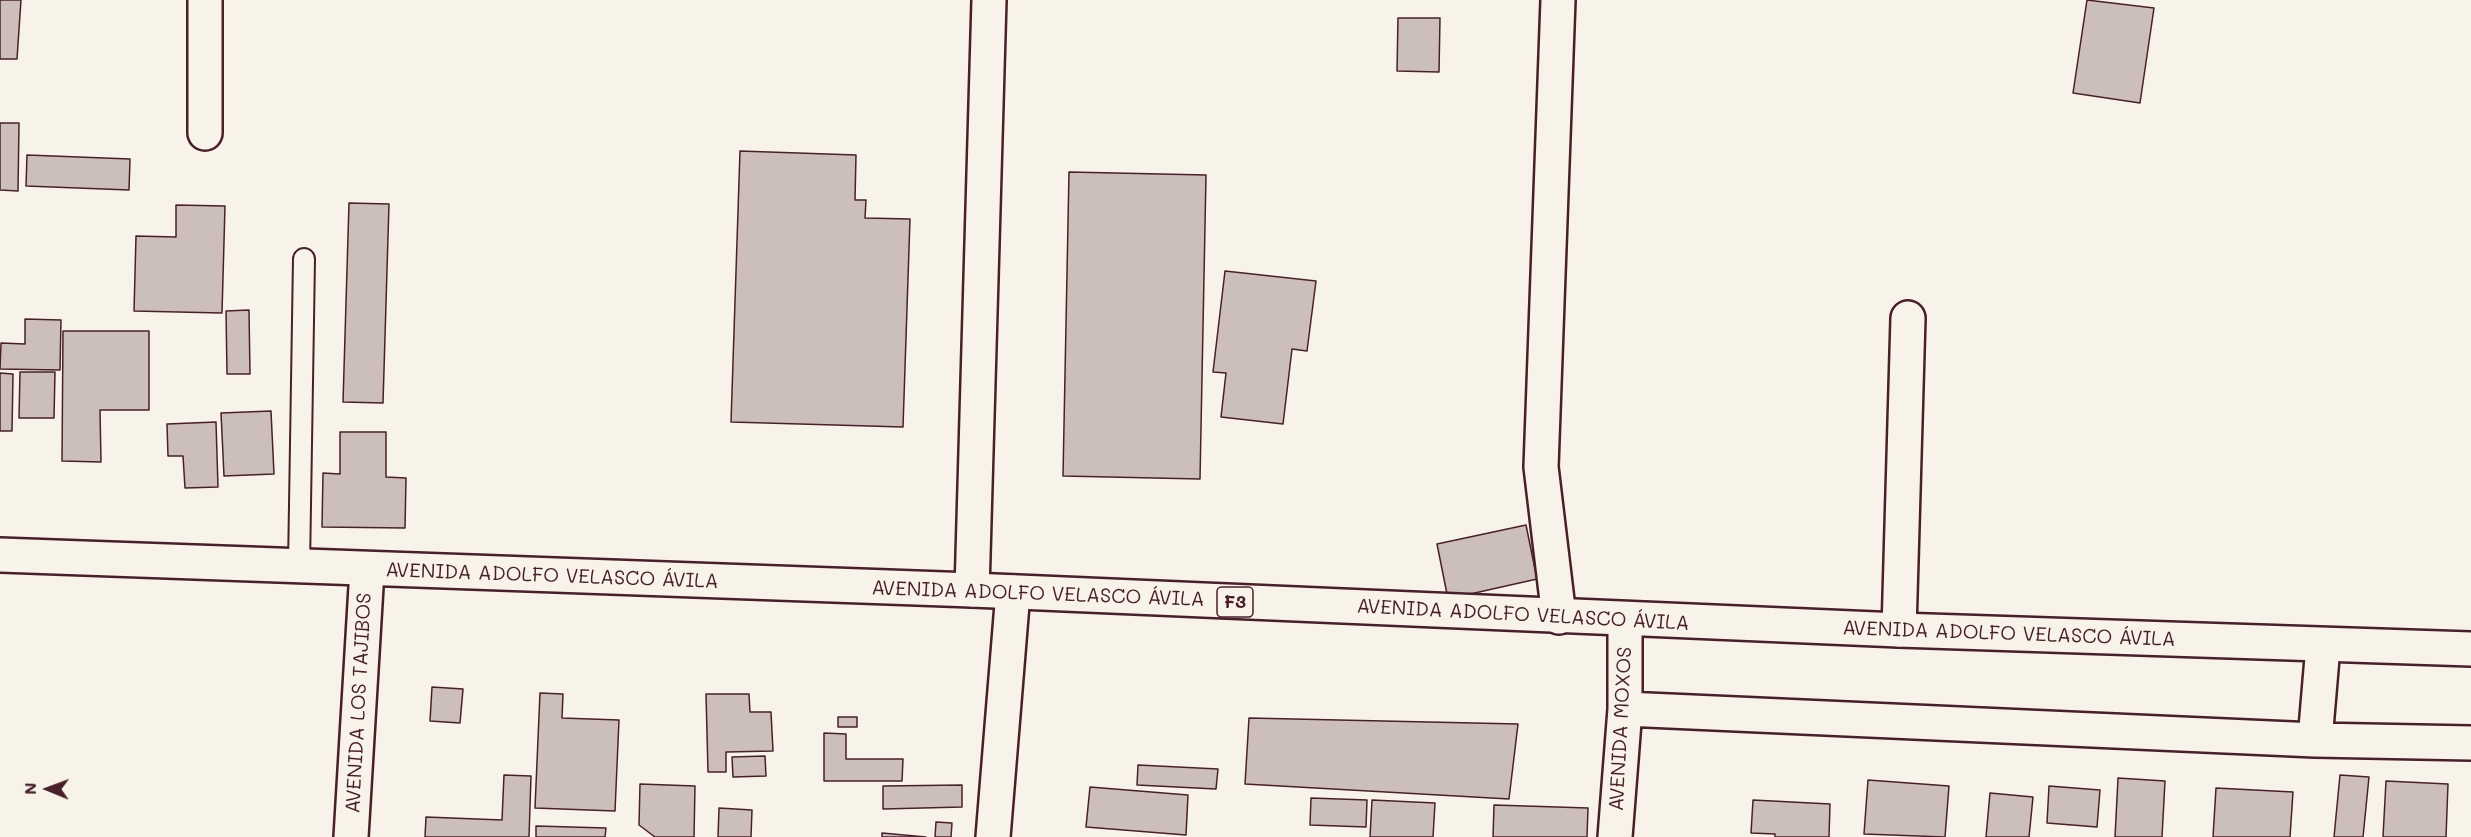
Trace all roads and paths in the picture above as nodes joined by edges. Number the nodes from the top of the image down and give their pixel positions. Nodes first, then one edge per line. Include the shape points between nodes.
1 (205, 0) edge
2 (989, 0) edge
3 (1558, 0) edge
4 (205, 133) dead end
5 (304, 259) dead end
6 (1908, 318) dead end
7 (0, 555) edge
8 (298, 566) junction
9 (367, 570) junction
10 (972, 590) junction
11 (1013, 592) junction
12 (1558, 617) junction
13 (1625, 620) junction
14 (1899, 630) junction
15 (2324, 646) junction
16 (2471, 649) edge
17 (1625, 709) junction
18 (2315, 740) junction
19 (2471, 743) edge
20 (351, 837) edge
21 (993, 837) edge
22 (1615, 837) edge

1 - 4 main road
2 - 10 main road
3 - 12 main road via 1541,467
5 - 8 lane
6 - 14 main road
7 - 8 main road, AVENIDA ADOLFO VELASCO ÁVILA / F3
8 - 9 main road, AVENIDA ADOLFO VELASCO ÁVILA / F3
9 - 10 main road, AVENIDA ADOLFO VELASCO ÁVILA / F3
9 - 20 main road, AVENIDA LOS TAJIBOS
10 - 11 main road, AVENIDA ADOLFO VELASCO ÁVILA / F3
11 - 12 main road, AVENIDA ADOLFO VELASCO ÁVILA / F3
11 - 21 main road
12 - 13 main road, AVENIDA ADOLFO VELASCO ÁVILA / F3
13 - 14 main road, AVENIDA ADOLFO VELASCO ÁVILA / F3
13 - 17 main road, AVENIDA MOXOS
14 - 15 main road, AVENIDA ADOLFO VELASCO ÁVILA / F3
15 - 16 main road, AVENIDA ADOLFO VELASCO ÁVILA / F3
15 - 18 main road
17 - 18 main road
17 - 22 main road, AVENIDA MOXOS
18 - 19 main road

